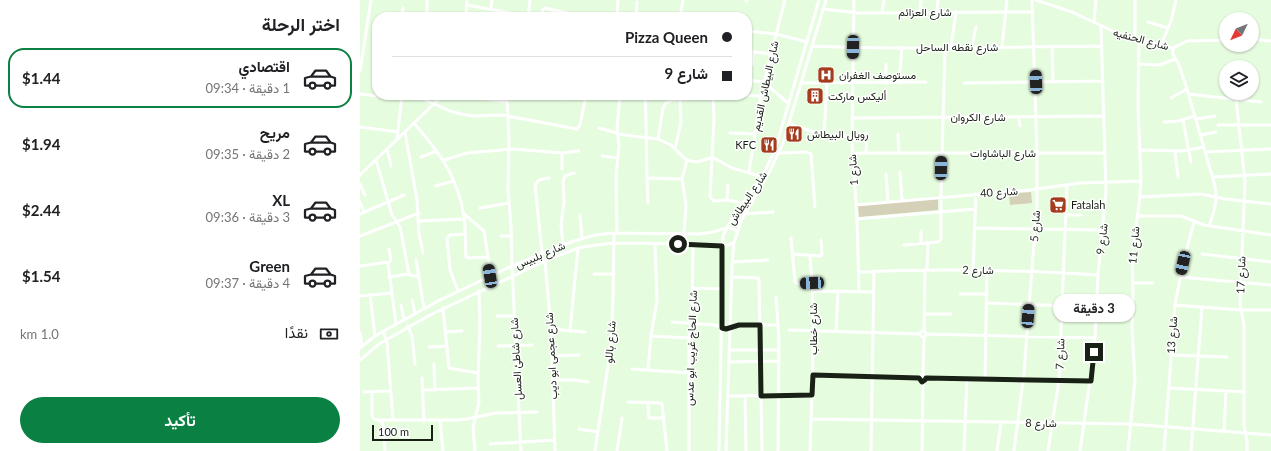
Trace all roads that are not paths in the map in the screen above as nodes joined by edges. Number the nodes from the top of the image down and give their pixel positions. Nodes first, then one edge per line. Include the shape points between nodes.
1 (371, 0) edge
2 (427, 0) edge
3 (467, 0) edge
4 (492, 0) edge
5 (530, 0) edge
6 (618, 0) edge
7 (683, 0) edge
8 (785, 0) edge
9 (820, 0) edge
10 (826, 0) edge
11 (854, 0) edge
12 (884, 0) edge
13 (921, 0) edge
14 (938, 0) edge
15 (1007, 0) edge
16 (1034, 0) edge
17 (1055, 0) edge
18 (1096, 0) edge
19 (1135, 0) edge
20 (1176, 0) edge
21 (637, 2) dead end
22 (467, 5) junction
23 (1054, 6) junction
24 (403, 8) dead end
25 (491, 9) junction
26 (817, 9) junction
27 (823, 10) junction
28 (403, 12) edge
29 (427, 12) edge
30 (466, 12) edge
31 (502, 12) edge
32 (530, 12) edge
33 (543, 12) edge
34 (562, 12) edge
35 (617, 12) edge
36 (636, 12) edge
37 (681, 12) edge
38 (854, 12) junction
39 (882, 12) junction
40 (920, 12) junction
41 (937, 12) junction
42 (956, 12) junction
43 (1005, 12) junction
44 (1033, 12) junction
45 (1094, 22) junction
46 (1148, 22) dead end
47 (1101, 26) junction
48 (976, 27) dead end
49 (1168, 28) junction
50 (752, 32) edge
51 (776, 34) junction
52 (1137, 39) junction
53 (1219, 40) edge
54 (1259, 40) edge
55 (1271, 41) edge
56 (807, 42) junction
57 (1161, 45) junction
58 (812, 46) junction
59 (1052, 46) junction
60 (1102, 46) junction
61 (853, 47) junction
62 (902, 47) junction
63 (945, 47) junction
64 (951, 47) junction
65 (972, 47) junction
66 (1002, 47) junction
67 (1034, 47) junction
68 (1173, 48) junction
69 (753, 52) joint
70 (771, 54) junction
71 (1175, 59) junction
72 (886, 64) dead end
73 (1139, 64) junction
74 (752, 65) edge
75 (360, 71) edge
76 (752, 81) edge
77 (764, 82) junction
78 (899, 82) junction
79 (926, 82) dead end
80 (1036, 82) junction
81 (1053, 82) junction
82 (1103, 82) junction
83 (801, 83) junction
84 (827, 83) junction
85 (852, 83) junction
86 (886, 83) junction
87 (964, 83) dead end
88 (1187, 89) junction
89 (360, 94) edge
90 (1188, 94) junction
91 (372, 95) edge
92 (752, 96) edge
93 (761, 96) junction
94 (1219, 97) edge
95 (1170, 98) dead end
96 (402, 100) edge
97 (425, 100) edge
98 (438, 100) edge
99 (494, 100) edge
100 (585, 100) edge
101 (620, 100) edge
102 (645, 100) edge
103 (681, 100) joint
104 (713, 100) edge
105 (1236, 100) edge
106 (1244, 100) edge
107 (507, 102) joint
108 (1261, 102) dead end
109 (434, 104) junction
110 (789, 104) junction
111 (507, 116) junction
112 (1104, 116) junction
113 (1215, 116) dead end
114 (943, 117) junction
115 (1019, 117) junction
116 (1036, 117) junction
117 (1195, 117) junction
118 (852, 118) junction
119 (1183, 120) junction
120 (784, 122) junction
121 (1164, 122) dead end
122 (414, 123) junction
123 (790, 124) junction
124 (1239, 125) junction
125 (1271, 125) edge
126 (1020, 126) dead end
127 (1218, 126) dead end
128 (360, 127) edge
129 (599, 128) dead end
130 (398, 132) junction
131 (405, 132) junction
132 (1216, 132) dead end
133 (617, 133) junction
134 (730, 133) dead end
135 (867, 133) dead end
136 (755, 134) junction
137 (898, 134) dead end
138 (824, 135) junction
139 (1200, 135) junction
140 (852, 137) junction
141 (647, 138) junction
142 (658, 139) junction
143 (397, 140) junction
144 (1204, 147) junction
145 (675, 148) junction
146 (387, 149) junction
147 (508, 149) junction
148 (1271, 149) edge
149 (1140, 150) junction
150 (1189, 150) junction
151 (1242, 150) junction
152 (437, 151) junction
153 (579, 151) dead end
154 (1175, 151) junction
155 (1206, 152) junction
156 (562, 153) junction
157 (779, 153) junction
158 (852, 153) junction
159 (866, 153) junction
160 (899, 153) junction
161 (942, 153) junction
162 (1037, 153) junction
163 (1105, 153) junction
164 (602, 156) dead end
165 (421, 157) dead end
166 (618, 158) junction
167 (712, 158) junction
168 (376, 160) junction
169 (444, 160) junction
170 (686, 160) junction
171 (1191, 162) dead end
172 (391, 166) dead end
173 (562, 169) dead end
174 (749, 172) junction
175 (900, 172) dead end
176 (574, 173) dead end
177 (886, 174) dead end
178 (1271, 174) edge
179 (360, 175) edge
180 (1244, 175) junction
181 (762, 177) junction
182 (1178, 177) dead end
183 (1213, 177) junction
184 (549, 178) dead end
185 (647, 178) junction
186 (682, 178) junction
187 (766, 178) junction
188 (454, 181) junction
189 (1107, 182) junction
190 (1141, 182) junction
191 (360, 184) edge
192 (1067, 185) junction
193 (434, 186) dead end
194 (728, 186) dead end
195 (1037, 189) junction
196 (976, 194) junction
197 (365, 195) dead end
198 (404, 195) dead end
199 (941, 197) junction
200 (1140, 197) junction
201 (1217, 197) junction
202 (727, 200) junction
203 (902, 201) junction
204 (1244, 201) junction
205 (360, 202) edge
206 (389, 202) junction
207 (888, 202) junction
208 (509, 203) junction
209 (648, 203) dead end
210 (743, 204) junction
211 (1271, 204) edge
212 (856, 205) junction
213 (815, 207) dead end
214 (480, 208) dead end
215 (976, 209) junction
216 (364, 212) junction
217 (773, 212) dead end
218 (941, 212) junction
219 (419, 213) junction
220 (463, 213) junction
221 (360, 214) edge
222 (744, 214) junction
223 (580, 215) dead end
224 (1066, 215) junction
225 (1081, 215) dead end
226 (1138, 216) junction
227 (464, 219) junction
228 (856, 219) junction
229 (419, 220) junction
230 (396, 222) junction
231 (1194, 222) junction
232 (1209, 226) junction
233 (726, 228) junction
234 (975, 228) junction
235 (1035, 229) junction
236 (1065, 229) junction
237 (1103, 230) junction
238 (921, 231) dead end
239 (1242, 231) junction
240 (737, 232) junction
241 (615, 233) junction
242 (684, 233) junction
243 (465, 234) junction
244 (1271, 235) edge
245 (360, 236) edge
246 (500, 236) dead end
247 (512, 236) junction
248 (582, 238) junction
249 (791, 238) dead end
250 (821, 240) dead end
251 (614, 243) junction
252 (734, 243) junction
253 (921, 243) junction
254 (928, 243) junction
255 (563, 244) junction
256 (655, 244) junction
257 (693, 244) junction
258 (904, 245) dead end
259 (722, 246) junction
260 (578, 248) junction
261 (390, 249) dead end
262 (423, 253) dead end
263 (542, 253) junction
264 (793, 254) junction
265 (1202, 254) dead end
266 (810, 256) junction
267 (488, 257) junction
268 (1242, 259) junction
269 (416, 260) dead end
270 (768, 260) dead end
271 (545, 261) junction
272 (732, 262) junction
273 (1271, 262) edge
274 (388, 263) junction
275 (360, 266) edge
276 (512, 266) junction
277 (926, 270) junction
278 (973, 270) junction
279 (988, 270) junction
280 (874, 271) junction
281 (1032, 271) junction
282 (859, 272) junction
283 (1063, 273) junction
284 (409, 274) junction
285 (594, 274) dead end
286 (614, 274) junction
287 (1098, 275) junction
288 (419, 276) junction
289 (490, 276) junction
290 (512, 276) junction
291 (1180, 276) junction
292 (390, 277) junction
293 (731, 278) junction
294 (1241, 282) junction
295 (812, 283) junction
296 (1133, 283) junction
297 (1153, 283) dead end
298 (1271, 285) edge
299 (692, 288) junction
300 (723, 288) junction
301 (458, 291) junction
302 (479, 291) junction
303 (813, 291) junction
304 (838, 291) junction
305 (859, 292) junction
306 (874, 292) junction
307 (392, 293) junction
308 (960, 294) dead end
309 (987, 294) junction
310 (370, 295) junction
311 (360, 296) edge
312 (776, 297) dead end
313 (412, 300) dead end
314 (987, 303) junction
315 (401, 304) dead end
316 (1029, 305) junction
317 (1175, 305) junction
318 (1062, 306) junction
319 (1096, 307) junction
320 (1202, 307) junction
321 (424, 308) junction
322 (443, 308) junction
323 (1241, 310) junction
324 (1271, 310) edge
325 (415, 313) junction
326 (924, 314) junction
327 (951, 314) dead end
328 (498, 316) dead end
329 (514, 316) junction
330 (404, 319) junction
331 (672, 322) dead end
332 (690, 323) junction
333 (396, 324) junction
334 (760, 325) junction
335 (778, 325) junction
336 (408, 326) junction
337 (722, 328) junction
338 (730, 328) junction
339 (550, 329) junction
340 (789, 330) dead end
341 (383, 331) junction
342 (462, 331) dead end
343 (570, 331) junction
344 (814, 331) junction
345 (836, 331) junction
346 (445, 332) junction
347 (585, 332) dead end
348 (873, 332) junction
349 (360, 333) edge
350 (924, 334) junction
351 (986, 335) junction
352 (375, 336) junction
353 (651, 336) junction
354 (1027, 337) junction
355 (689, 338) junction
356 (1061, 338) junction
357 (1095, 338) junction
358 (386, 339) junction
359 (532, 345) dead end
360 (447, 346) junction
361 (498, 346) dead end
362 (516, 346) junction
363 (361, 347) edge
364 (429, 347) dead end
365 (729, 350) junction
366 (760, 350) junction
367 (778, 350) junction
368 (579, 355) dead end
369 (1171, 355) junction
370 (552, 356) junction
371 (1198, 356) junction
372 (1227, 357) dead end
373 (360, 360) edge
374 (778, 361) junction
375 (729, 362) junction
376 (760, 362) junction
377 (415, 364) dead end
378 (434, 364) dead end
379 (632, 369) dead end
380 (648, 370) junction
381 (478, 373) junction
382 (689, 373) junction
383 (813, 375) junction
384 (873, 376) junction
385 (924, 376) junction
386 (422, 378) dead end
387 (919, 378) junction
388 (967, 379) junction
389 (985, 379) junction
390 (553, 380) junction
391 (1024, 380) junction
392 (1059, 380) junction
393 (1091, 381) junction
394 (588, 382) dead end
395 (923, 382) junction
396 (478, 388) junction
397 (1169, 388) junction
398 (1196, 389) junction
399 (422, 390) junction
400 (435, 390) junction
401 (391, 391) junction
402 (1226, 391) junction
403 (364, 392) dead end
404 (372, 392) junction
405 (1245, 392) junction
406 (812, 395) junction
407 (728, 396) junction
408 (745, 396) junction
409 (761, 396) junction
410 (778, 396) junction
411 (628, 402) dead end
412 (648, 402) junction
413 (519, 412) junction
414 (537, 412) dead end
415 (476, 417) junction
416 (622, 418) dead end
417 (664, 418) junction
418 (811, 419) junction
419 (379, 420) junction
420 (393, 420) junction
421 (872, 420) junction
422 (424, 421) junction
423 (440, 421) junction
424 (922, 421) junction
425 (966, 422) junction
426 (1001, 422) junction
427 (1018, 422) junction
428 (1052, 423) junction
429 (1084, 423) junction
430 (1130, 424) junction
431 (1166, 426) junction
432 (579, 429) dead end
433 (1193, 429) junction
434 (1224, 431) junction
435 (598, 432) junction
436 (1246, 433) junction
437 (1271, 435) edge
438 (554, 440) junction
439 (520, 442) junction
440 (490, 444) dead end
441 (385, 451) edge
442 (442, 451) edge
443 (475, 451) edge
444 (521, 451) edge
445 (555, 451) edge
446 (595, 451) edge
447 (617, 451) edge
448 (667, 451) edge
449 (689, 451) edge
450 (719, 451) edge
451 (726, 451) edge
452 (746, 451) edge
453 (762, 451) edge
454 (778, 451) edge
455 (810, 451) edge
456 (871, 451) edge
457 (922, 451) edge
458 (964, 451) edge
459 (997, 451) edge
460 (1014, 451) edge
461 (1048, 451) edge
462 (1080, 451) edge
463 (1128, 451) edge
464 (1164, 451) edge
465 (1191, 451) edge
466 (1247, 451) edge

1 - 75 street
2 - 29 street
3 - 22 street
4 - 25 street
5 - 32 street
6 - 35 street
7 - 37 street
8 - 51 street, شارع البيطاش القديم
9 - 26 street, شارع البيطاش
10 - 27 street, شارع البيطاش
11 - 38 street, شارع 1
12 - 39 street
13 - 40 street
14 - 41 street
15 - 43 street
16 - 23 street, شارع الحنفيه
16 - 44 street, شارع 5
17 - 23 street
18 - 45 street
19 - 52 street, شارع 11
20 - 49 street
21 - 36 street
22 - 25 street
22 - 30 street
23 - 45 street, شارع الحنفيه
24 - 28 street
25 - 31 street
26 - 27 street, شارع العزائم
26 - 56 street, شارع البيطاش
27 - 38 street, شارع العزائم
27 - 58 street, شارع البيطاش
33 - 34 street via 545,8
38 - 39 street, شارع العزائم
38 - 61 street, شارع 1
39 - 40 street, شارع العزائم
40 - 41 street, شارع العزائم
41 - 42 street, شارع العزائم
42 - 43 street, شارع العزائم
42 - 64 street
43 - 44 street, شارع العزائم
43 - 66 street
44 - 67 street, شارع 5
45 - 47 street, شارع الحنفيه
46 - 49 street
47 - 52 street, شارع الحنفيه
47 - 60 street, شارع 9
48 - 65 street
49 - 57 street
50 - 51 street
51 - 56 street
51 - 70 street, شارع البيطاش القديم
52 - 57 street, شارع الحنفيه
52 - 73 street, شارع 11
53 - 68 street, شارع الحنفيه via 1187,41
54 - 55 street
56 - 110 street, شارع البيطاش
57 - 68 street, شارع الحنفيه
58 - 61 street, شارع نقطه الساحل
58 - 83 street, شارع البيطاش
59 - 60 street, شارع نقطه الساحل
59 - 67 street, شارع نقطه الساحل
59 - 81 street
60 - 82 street, شارع 9
61 - 62 street, شارع نقطه الساحل
61 - 85 street, شارع 1
62 - 63 street, شارع نقطه الساحل
62 - 78 street
63 - 64 street, شارع نقطه الساحل
63 - 114 street
64 - 65 street, شارع نقطه الساحل
65 - 66 street, شارع نقطه الساحل
66 - 67 street, شارع نقطه الساحل
67 - 80 street, شارع 5
68 - 71 street
69 - 70 street
69 - 74 street
70 - 77 street, شارع البيطاش القديم
71 - 73 street via 1160,65
71 - 88 street
72 - 86 street
73 - 149 street, شارع 11
76 - 77 street
77 - 93 street, شارع البيطاش القديم
77 - 110 street
78 - 79 street
78 - 86 street
80 - 81 street
80 - 87 street
80 - 116 street, شارع 5
81 - 82 street
82 - 112 street, شارع 9
83 - 84 street
83 - 123 street, شارع البيطاش
84 - 85 street
84 - 138 street
85 - 86 street
85 - 118 street, شارع 1
88 - 90 street
88 - 95 street
89 - 91 street
90 - 94 street
90 - 117 street
92 - 93 street
93 - 136 street, شارع البيطاش القديم
96 - 130 street
97 - 109 street
98 - 109 street
99 - 107 street
100 - 111 street via 577,129
101 - 133 street, شارع باللو
102 - 141 street
103 - 142 street via 669,101 664,105
103 - 145 street via 681,123
104 - 167 street
105 - 124 street, شارع 17
106 - 108 street
107 - 111 street, شارع شاطئ العسل
109 - 111 street via 461,114
109 - 122 street
110 - 120 street, شارع البيطاش
111 - 147 street, شارع شاطئ العسل
112 - 116 street, شارع الكروان
112 - 163 street, شارع 9
113 - 117 street
114 - 115 street, شارع الكروان
114 - 118 street, شارع الكروان
114 - 161 street
115 - 116 street, شارع الكروان
115 - 126 street
116 - 162 street, شارع 5
117 - 119 street
117 - 139 street
118 - 140 street, شارع 1
119 - 121 street
119 - 150 street
120 - 123 street
120 - 181 street, شارع البيطاش via 775,150
122 - 131 street
122 - 152 street
123 - 138 street
123 - 157 street, شارع البيطاش
124 - 125 street
124 - 127 street
124 - 151 street, شارع 17
128 - 130 street
129 - 133 street
130 - 143 street
131 - 143 street
131 - 219 street
132 - 139 street
133 - 141 street
133 - 166 street, شارع باللو
134 - 136 street
135 - 159 street
136 - 174 street, شارع البيطاش القديم
137 - 160 street
138 - 140 street
139 - 144 street
140 - 158 street, شارع 1
141 - 142 street
141 - 185 street
142 - 145 street
143 - 146 street
144 - 150 street
144 - 155 street
145 - 170 street
146 - 168 street
146 - 172 street
147 - 156 street
147 - 169 street via 467,153
147 - 208 street, شارع شاطئ العسل
148 - 151 street
149 - 154 street
149 - 190 street, شارع 11
150 - 154 street
150 - 171 street
151 - 155 street
151 - 180 street, شارع 17
152 - 165 street
152 - 169 street
153 - 156 street
154 - 182 street
155 - 183 street
156 - 173 street
157 - 187 street, شارع البيطاش
157 - 213 street via 811,154
158 - 159 street, شارع الباشاوات
158 - 212 street, شارع 1
159 - 160 street, شارع الباشاوات
160 - 161 street, شارع الباشاوات
161 - 162 street, شارع الباشاوات
161 - 199 street
162 - 163 street, شارع الباشاوات
162 - 195 street, شارع 5
163 - 189 street, شارع 9
164 - 166 street
166 - 241 street, شارع باللو
167 - 170 street via 697,162
167 - 174 street via 732,168
167 - 202 street via 710,197 714,201
168 - 179 street
168 - 206 street
169 - 188 street
170 - 186 street
174 - 181 street
175 - 203 street
176 - 255 street via 565,176 563,181
177 - 207 street
178 - 180 street
180 - 183 street
180 - 204 street, شارع 17
181 - 187 street
181 - 210 street, شارع البيطاش
183 - 201 street
184 - 263 street via 539,180 535,185
185 - 186 street
185 - 209 street
186 - 242 street via 686,205
187 - 222 street, شارع البيطاش
188 - 193 street
188 - 220 street
189 - 190 street, شارع 40
189 - 192 street, شارع 40
189 - 237 street, شارع 9
190 - 200 street, شارع 11
191 - 197 street
192 - 195 street, شارع 40
192 - 224 street, شارع 7
194 - 202 street
195 - 196 street, شارع 40
195 - 235 street, شارع 5
196 - 199 street, شارع 40
196 - 215 street
198 - 206 street
199 - 203 street, شارع 40
199 - 218 street
200 - 201 street via 1201,194
200 - 226 street, شارع 11
201 - 204 street
201 - 232 street
202 - 210 street
203 - 207 street, شارع 40
204 - 211 street
204 - 239 street, شارع 17
205 - 216 street
206 - 216 street
206 - 230 street
207 - 212 street, شارع 40
208 - 214 street
208 - 247 street, شارع شاطئ العسل
210 - 233 street, شارع البيطاش
212 - 228 street, شارع 1
215 - 218 street, شارع 40
215 - 234 street
216 - 221 street
217 - 222 street
218 - 228 street, شارع 40
218 - 254 street via 941,239
219 - 229 street
219 - 230 street
220 - 227 street
220 - 267 street via 483,230
222 - 240 street, شارع البيطاش
223 - 248 street
224 - 225 street
224 - 236 street, شارع 7
226 - 231 street via 1181,216
226 - 296 street, شارع 11 via 1132,254
227 - 229 street
227 - 243 street
228 - 282 street, شارع 1
229 - 262 street
230 - 245 street
230 - 284 street via 400,227
231 - 232 street
231 - 291 street, شارع 13
232 - 239 street
233 - 240 street
233 - 242 street, شارع بلبيس via 706,233
233 - 259 street, شارع البيطاش
234 - 235 street
234 - 278 street
235 - 236 street
235 - 281 street, شارع 5
236 - 237 street
236 - 283 street, شارع 7
237 - 287 street, شارع 9
238 - 253 street
239 - 244 street
239 - 268 street, شارع 17
240 - 252 street, شارع البيطاش
241 - 242 street, شارع بلبيس
241 - 248 street, شارع بلبيس
241 - 251 street, شارع باللو
243 - 267 street via 467,258
243 - 301 street via 450,235 447,239 450,273
246 - 247 street
247 - 276 street, شارع شاطئ العسل
248 - 255 street, شارع بلبيس
249 - 264 street
250 - 266 street via 822,256
251 - 256 street, شارع بلبيس
251 - 260 street, شارع بلبيس
251 - 286 street, شارع باللو
252 - 259 street, شارع بلبيس
252 - 272 street, شارع البيطاش
253 - 254 street
253 - 258 street
254 - 277 street
255 - 263 street, شارع بلبيس
256 - 257 street, شارع بلبيس
256 - 353 street via 658,301
257 - 259 street, شارع بلبيس
257 - 299 street, شارع الحاج غريب ابو عدس
259 - 300 street, شارع البيطاش
260 - 271 street, شارع بلبيس
260 - 343 street
261 - 274 street via 391,260
263 - 276 street, شارع بلبيس
264 - 266 street
264 - 295 street via 795,282
265 - 268 street
266 - 295 street, شارع خطاب
267 - 289 street
268 - 273 street
268 - 294 street, شارع 17
269 - 288 street
270 - 272 street
271 - 290 street, شارع بلبيس
271 - 339 street, شارع عجمى ابو ديب
272 - 293 street, شارع البيطاش
274 - 275 street
274 - 292 street
276 - 289 street, شارع بلبيس
276 - 290 street, شارع شاطئ العسل
277 - 278 street, شارع 2
277 - 280 street, شارع 2
277 - 326 street
278 - 279 street, شارع 2
279 - 281 street, شارع 2
279 - 309 street
280 - 282 street, شارع 2
280 - 306 street
281 - 283 street, شارع 2
281 - 316 street, شارع 5
282 - 305 street, شارع 1
283 - 287 street, شارع 2
283 - 318 street, شارع 7
284 - 288 street
284 - 292 street
285 - 286 street
286 - 435 street, شارع باللو via 611,346
287 - 319 street, شارع 9
288 - 321 street
289 - 301 street, شارع بلبيس
290 - 302 street, شارع بلبيس
290 - 329 street, شارع شاطئ العسل
291 - 294 street
291 - 317 street, شارع 13
292 - 307 street
293 - 334 street via 758,278
293 - 338 street, شارع البيطاش
294 - 298 street
294 - 323 street, شارع 17
295 - 303 street, شارع خطاب
296 - 297 street
296 - 430 street, شارع 11 via 1135,380
299 - 300 street
299 - 332 street, شارع الحاج غريب ابو عدس
300 - 337 street, شارع البيطاش
301 - 321 street, شارع بلبيس
302 - 322 street, شارع بلبيس
302 - 381 street
303 - 304 street
303 - 344 street, شارع خطاب
304 - 305 street
304 - 345 street
305 - 306 street
306 - 348 street
307 - 310 street
307 - 333 street
308 - 309 street
309 - 314 street
310 - 311 street
310 - 352 street
312 - 335 street
313 - 325 street
314 - 316 street
314 - 351 street
315 - 330 street
316 - 318 street
316 - 354 street, شارع 5
317 - 320 street
317 - 369 street, شارع 13
318 - 319 street
318 - 356 street, شارع 7
319 - 357 street, شارع 9
320 - 323 street
320 - 371 street
321 - 325 street, شارع بلبيس
322 - 336 street, شارع بلبيس
322 - 346 street
323 - 324 street
323 - 405 street, شارع 17 via 1244,326
325 - 330 street, شارع بلبيس
326 - 327 street
326 - 350 street
328 - 329 street
329 - 362 street, شارع شاطئ العسل
330 - 333 street, شارع بلبيس
331 - 332 street
332 - 337 street
332 - 355 street, شارع الحاج غريب ابو عدس
333 - 341 street, شارع بلبيس
334 - 335 street
334 - 338 street via 739,325
334 - 366 street
335 - 367 street
336 - 358 street, شارع بلبيس
336 - 377 street via 412,336
337 - 338 street
337 - 450 street, شارع البيطاش
338 - 365 street, شارع البيطاش
339 - 343 street
339 - 370 street, شارع عجمى ابو ديب
340 - 344 street
341 - 352 street, شارع بلبيس
341 - 358 street
342 - 346 street
343 - 347 street
344 - 345 street
344 - 383 street, شارع خطاب
345 - 348 street
346 - 360 street
348 - 350 street via 919,334 920,331
348 - 384 street
349 - 363 street
350 - 351 street
350 - 385 street
351 - 354 street
351 - 389 street
352 - 363 street, شارع بلبيس
353 - 355 street
353 - 380 street
354 - 356 street
354 - 391 street, شارع 5
355 - 382 street, شارع الحاج غريب ابو عدس
356 - 357 street
356 - 392 street, شارع 7
357 - 393 street, شارع 9
358 - 373 street, شارع بلبيس
358 - 401 street
359 - 362 street
360 - 364 street
360 - 381 street via 450,369
361 - 362 street
362 - 413 street, شارع شاطئ العسل
365 - 366 street
365 - 375 street, شارع البيطاش
366 - 367 street
366 - 376 street
367 - 374 street
368 - 370 street
369 - 371 street
369 - 397 street, شارع 13
370 - 390 street, شارع عجمى ابو ديب
371 - 372 street
371 - 398 street
374 - 376 street
374 - 410 street
375 - 376 street
375 - 407 street, شارع البيطاش
376 - 409 street
378 - 400 street
379 - 380 street
380 - 382 street
381 - 396 street
382 - 449 street, شارع الحاج غريب ابو عدس
383 - 384 street
383 - 406 street, شارع خطاب
384 - 387 street
384 - 421 street
385 - 387 street
385 - 388 street
385 - 395 street
386 - 399 street
387 - 395 street
388 - 389 street
388 - 425 street
389 - 391 street
390 - 394 street
390 - 438 street, شارع عجمى ابو ديب
391 - 392 street
391 - 427 street, شارع 5
392 - 393 street
392 - 428 street, شارع 7
393 - 429 street, شارع 9
395 - 424 street
396 - 400 street
396 - 415 street
397 - 398 street
397 - 431 street, شارع 13
398 - 402 street
398 - 433 street
399 - 400 street
399 - 422 street
401 - 404 street
401 - 420 street
402 - 405 street
402 - 434 street
403 - 404 street
404 - 419 street via 372,416
405 - 436 street, شارع 17
406 - 410 street
406 - 418 street, شارع خطاب
407 - 408 street
407 - 451 street, شارع البيطاش
408 - 409 street
408 - 452 street
409 - 410 street
409 - 453 street
410 - 454 street
411 - 412 street
412 - 417 street via 662,404
412 - 417 street via 649,418
413 - 414 street
413 - 415 street
413 - 439 street, شارع شاطئ العسل
415 - 423 street
415 - 443 street via 473,428
416 - 447 street
417 - 448 street
418 - 421 street, شارع 8
418 - 455 street, شارع خطاب
419 - 420 street
419 - 441 street via 383,424
420 - 422 street
421 - 424 street, شارع 8
421 - 456 street
422 - 423 street
423 - 442 street
424 - 425 street, شارع 8
424 - 457 street
425 - 426 street, شارع 8
425 - 458 street
426 - 427 street, شارع 8
426 - 459 street
427 - 428 street, شارع 8
427 - 460 street, شارع 5
428 - 429 street, شارع 8
428 - 461 street, شارع 7
429 - 430 street, شارع 8
429 - 462 street, شارع 9
430 - 431 street, شارع 8
430 - 463 street, شارع 11
431 - 433 street, شارع 8
431 - 464 street, شارع 13
432 - 435 street
433 - 434 street, شارع 8
433 - 465 street
434 - 436 street, شارع 8
435 - 446 street, شارع باللو
436 - 437 street, شارع 8
436 - 466 street, شارع 17
438 - 439 street
438 - 445 street, شارع عجمى ابو ديب
439 - 440 street
439 - 444 street, شارع شاطئ العسل

